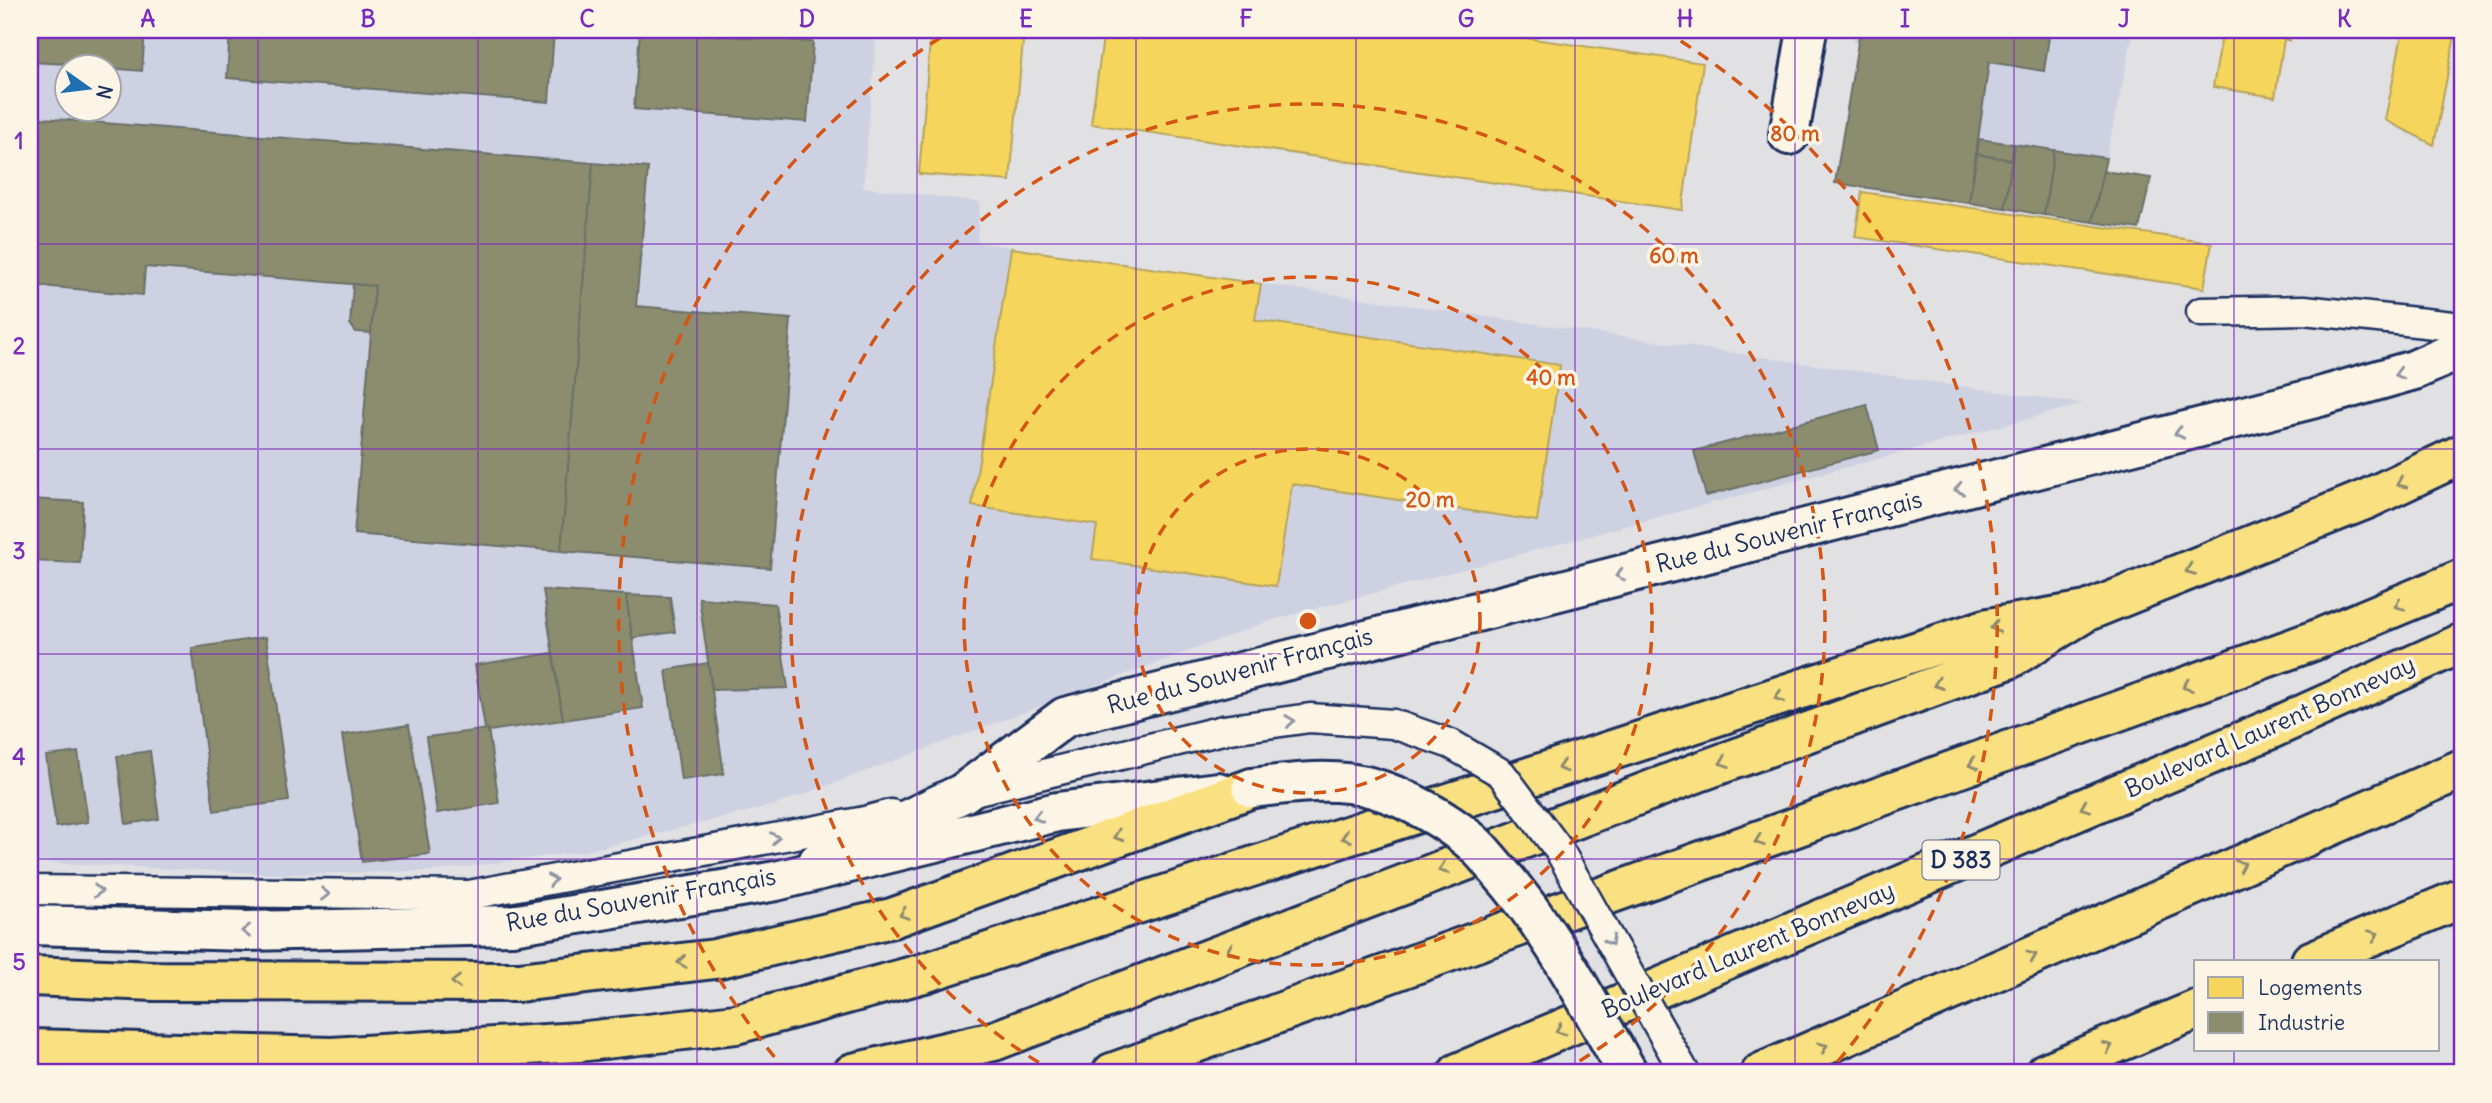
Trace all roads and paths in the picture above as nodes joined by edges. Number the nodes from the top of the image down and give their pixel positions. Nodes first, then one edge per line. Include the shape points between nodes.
1 (1807, 30) edge
2 (1789, 135) dead end
3 (2201, 312) dead end
4 (2462, 327) edge
5 (2462, 349) edge
6 (2462, 454) edge
7 (2462, 579) edge
8 (2087, 611) junction
9 (2462, 643) edge
10 (2462, 769) edge
11 (1252, 788) junction
12 (963, 793) junction
13 (776, 881) junction
14 (30, 890) edge
15 (2462, 898) edge
16 (30, 925) edge
17 (2313, 960) edge
18 (30, 976) edge
19 (2194, 1011) edge
20 (30, 1049) edge
21 (853, 1073) edge
22 (1112, 1073) edge
23 (1458, 1073) edge
24 (1628, 1073) edge
25 (1685, 1073) edge
26 (1760, 1073) edge
27 (2045, 1073) edge

1 - 2 street
3 - 4 lane via 2304,310
5 -> 12 street, Rue du Souvenir Français via 2414,370 2319,397 1065,717
6 -> 8 highway via 2367,499
7 -> 22 highway via 2313,641
8 -> 20 highway via 1989,628 923,973 736,1024 578,1042 332,1057
8 -> 21 highway via 2009,659 994,1041
9 -> 23 highway, Boulevard Laurent Bonnevay / D 383 via 2271,729
26 -> 10 highway
11 -> 13 street via 1057,812
11 -> 18 highway via 892,918 715,959 519,982
11 - 24 street, bridge via 1304,782 1371,787 1403,799 1472,842 1514,888 1560,954
12 - 13 street, Rue du Souvenir Français
14 -> 12 lane via 468,895 865,821
12 -> 25 lane, bridge via 1223,730 1311,718 1393,724 1451,744 1501,773 1559,850
13 -> 16 street, Rue du Souvenir Français via 512,925 247,931
17 -> 15 highway
27 -> 19 highway

